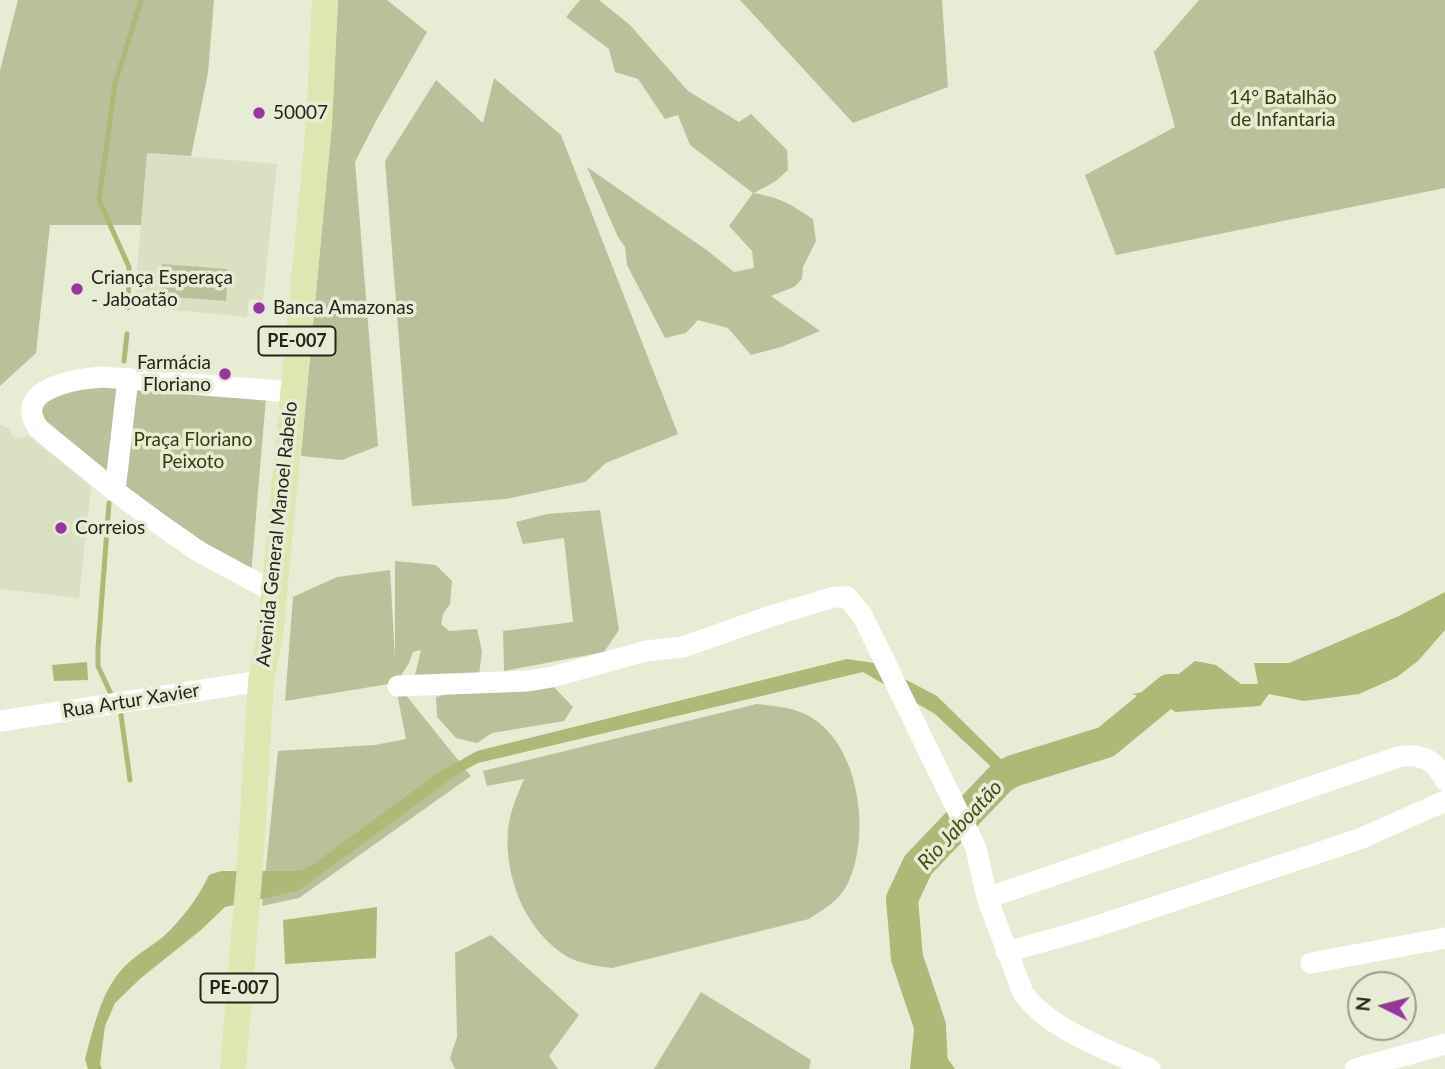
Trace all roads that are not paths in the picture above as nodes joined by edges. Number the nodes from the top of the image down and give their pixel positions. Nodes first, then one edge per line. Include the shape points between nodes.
1 (326, 0) edge
2 (128, 378) junction
3 (292, 391) junction
4 (115, 491) junction
5 (274, 592) junction
6 (261, 681) junction
7 (398, 686) dead end
8 (0, 721) edge
9 (1445, 780) edge
10 (1445, 802) edge
11 (987, 898) junction
12 (1445, 938) edge
13 (1006, 952) junction
14 (1311, 963) dead end
15 (1445, 1044) edge
16 (233, 1069) edge
17 (1150, 1069) edge
18 (1355, 1069) edge

1 - 3 main road, Avenida General Manoel Rabelo / PE-007 via 319,125
2 - 3 street
2 - 4 street
2 - 4 street via 65,383 39,394 32,404 32,417 39,429
3 - 5 main road, Avenida General Manoel Rabelo / PE-007
4 - 5 street via 198,551
5 - 6 main road, Avenida General Manoel Rabelo / PE-007
6 - 8 street, Rua Artur Xavier
6 - 16 main road, Avenida General Manoel Rabelo / PE-007
7 - 11 street via 552,677 646,651 683,647 834,597 847,597 876,642 976,848
9 - 11 street via 1430,760 1398,757
10 - 13 street via 1324,851
11 - 13 street
12 - 14 street
13 - 17 street via 1032,1007 1050,1021
15 - 18 street

